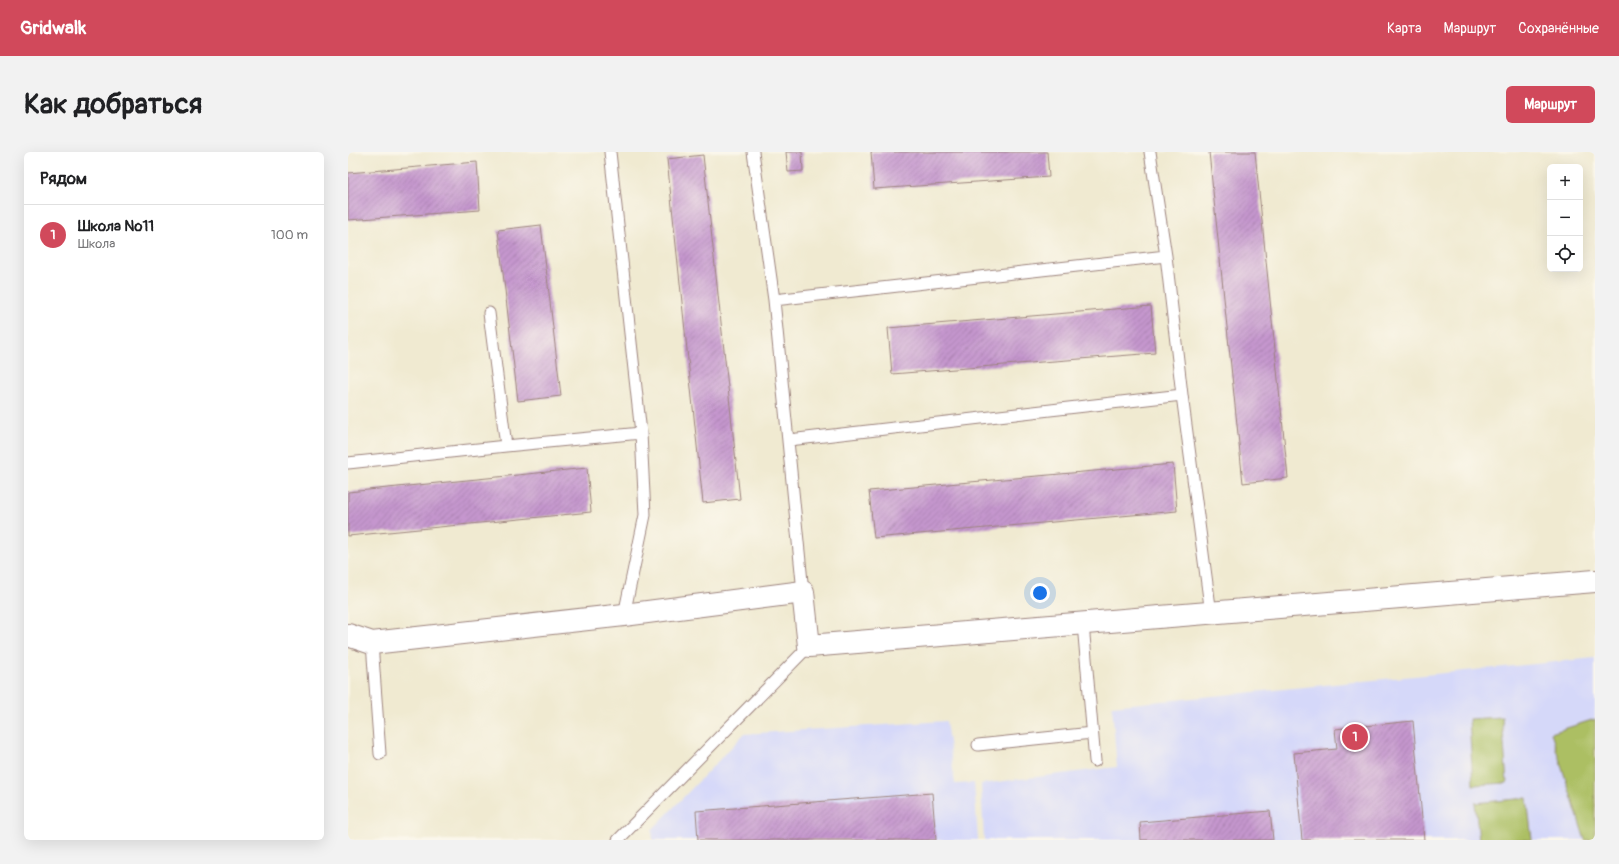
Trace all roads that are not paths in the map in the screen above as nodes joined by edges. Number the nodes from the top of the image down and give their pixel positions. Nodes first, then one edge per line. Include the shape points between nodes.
1 (610, 152) edge
2 (753, 152) edge
3 (1150, 152) edge
4 (1166, 256) junction
5 (774, 300) junction
6 (489, 313) dead end
7 (1182, 395) junction
8 (641, 433) junction
9 (789, 440) junction
10 (506, 446) junction
11 (348, 463) edge
12 (1595, 581) edge
13 (803, 592) junction
14 (1211, 614) junction
15 (624, 615) junction
16 (1083, 624) junction
17 (348, 635) edge
18 (372, 643) junction
19 (810, 646) junction
20 (1092, 733) junction
21 (978, 745) dead end
22 (380, 754) dead end
23 (1095, 761) dead end
24 (618, 840) edge

1 - 8 lane
2 - 5 lane
3 - 4 lane
4 - 5 lane
4 - 7 lane
5 - 9 lane
6 - 10 lane
7 - 9 lane
7 - 14 lane
8 - 10 lane
8 - 15 lane via 645,515
9 - 13 lane
10 - 11 lane
12 - 14 street
13 - 15 street
13 - 19 street
14 - 16 street
15 - 18 street
16 - 19 street
16 - 20 lane
17 - 18 street
18 - 22 lane
19 - 24 lane
20 - 21 lane
20 - 23 lane

